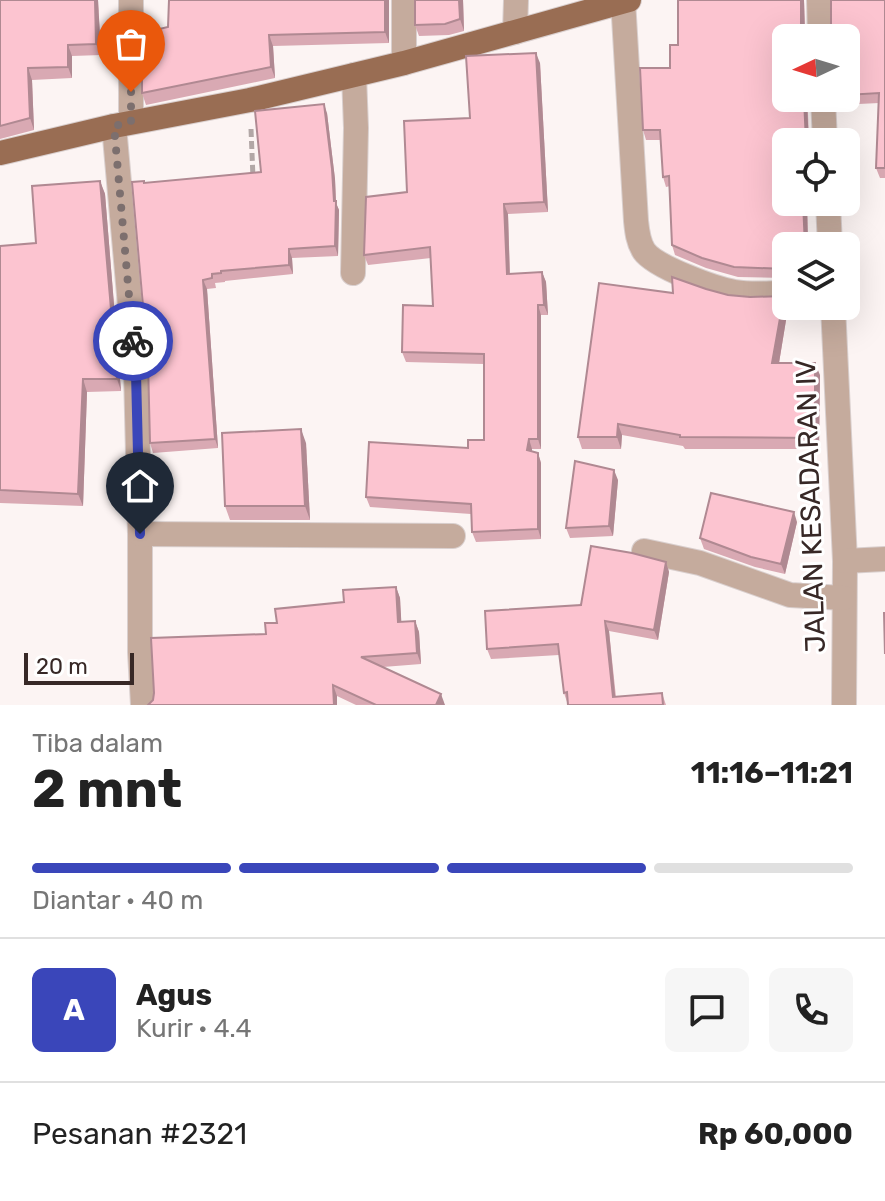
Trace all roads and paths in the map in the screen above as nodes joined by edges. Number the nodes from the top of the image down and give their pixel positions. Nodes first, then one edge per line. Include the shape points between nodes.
1 (131, 0) edge
2 (404, 0) edge
3 (516, 0) edge
4 (625, 0) edge
5 (819, 0) edge
6 (820, 24) edge
7 (515, 32) junction
8 (404, 63) junction
9 (354, 75) junction
10 (250, 100) junction
11 (122, 124) junction
12 (0, 153) edge
13 (253, 188) edge
14 (353, 273) dead end
15 (772, 293) edge
16 (834, 320) edge
17 (140, 534) junction
18 (453, 536) dead end
19 (644, 551) dead end
20 (885, 559) edge
21 (845, 561) junction
22 (844, 598) junction
23 (143, 705) edge
24 (844, 705) edge

1 - 11 street
2 - 8 street
3 - 7 street
4 - 7 main road
4 - 15 street via 636,221 644,251 696,280 735,292
5 - 6 street
7 - 8 main road
8 - 9 main road
9 - 10 main road
9 - 14 street
10 - 11 main road
10 - 13 path
11 - 12 main road
11 - 17 street
16 - 21 street, JALAN KESADARAN IV
17 - 18 street
17 - 23 street
19 - 22 street via 700,563 790,595
20 - 21 street
21 - 22 street, JALAN KESADARAN IV
22 - 24 street, JALAN KESADARAN IV

